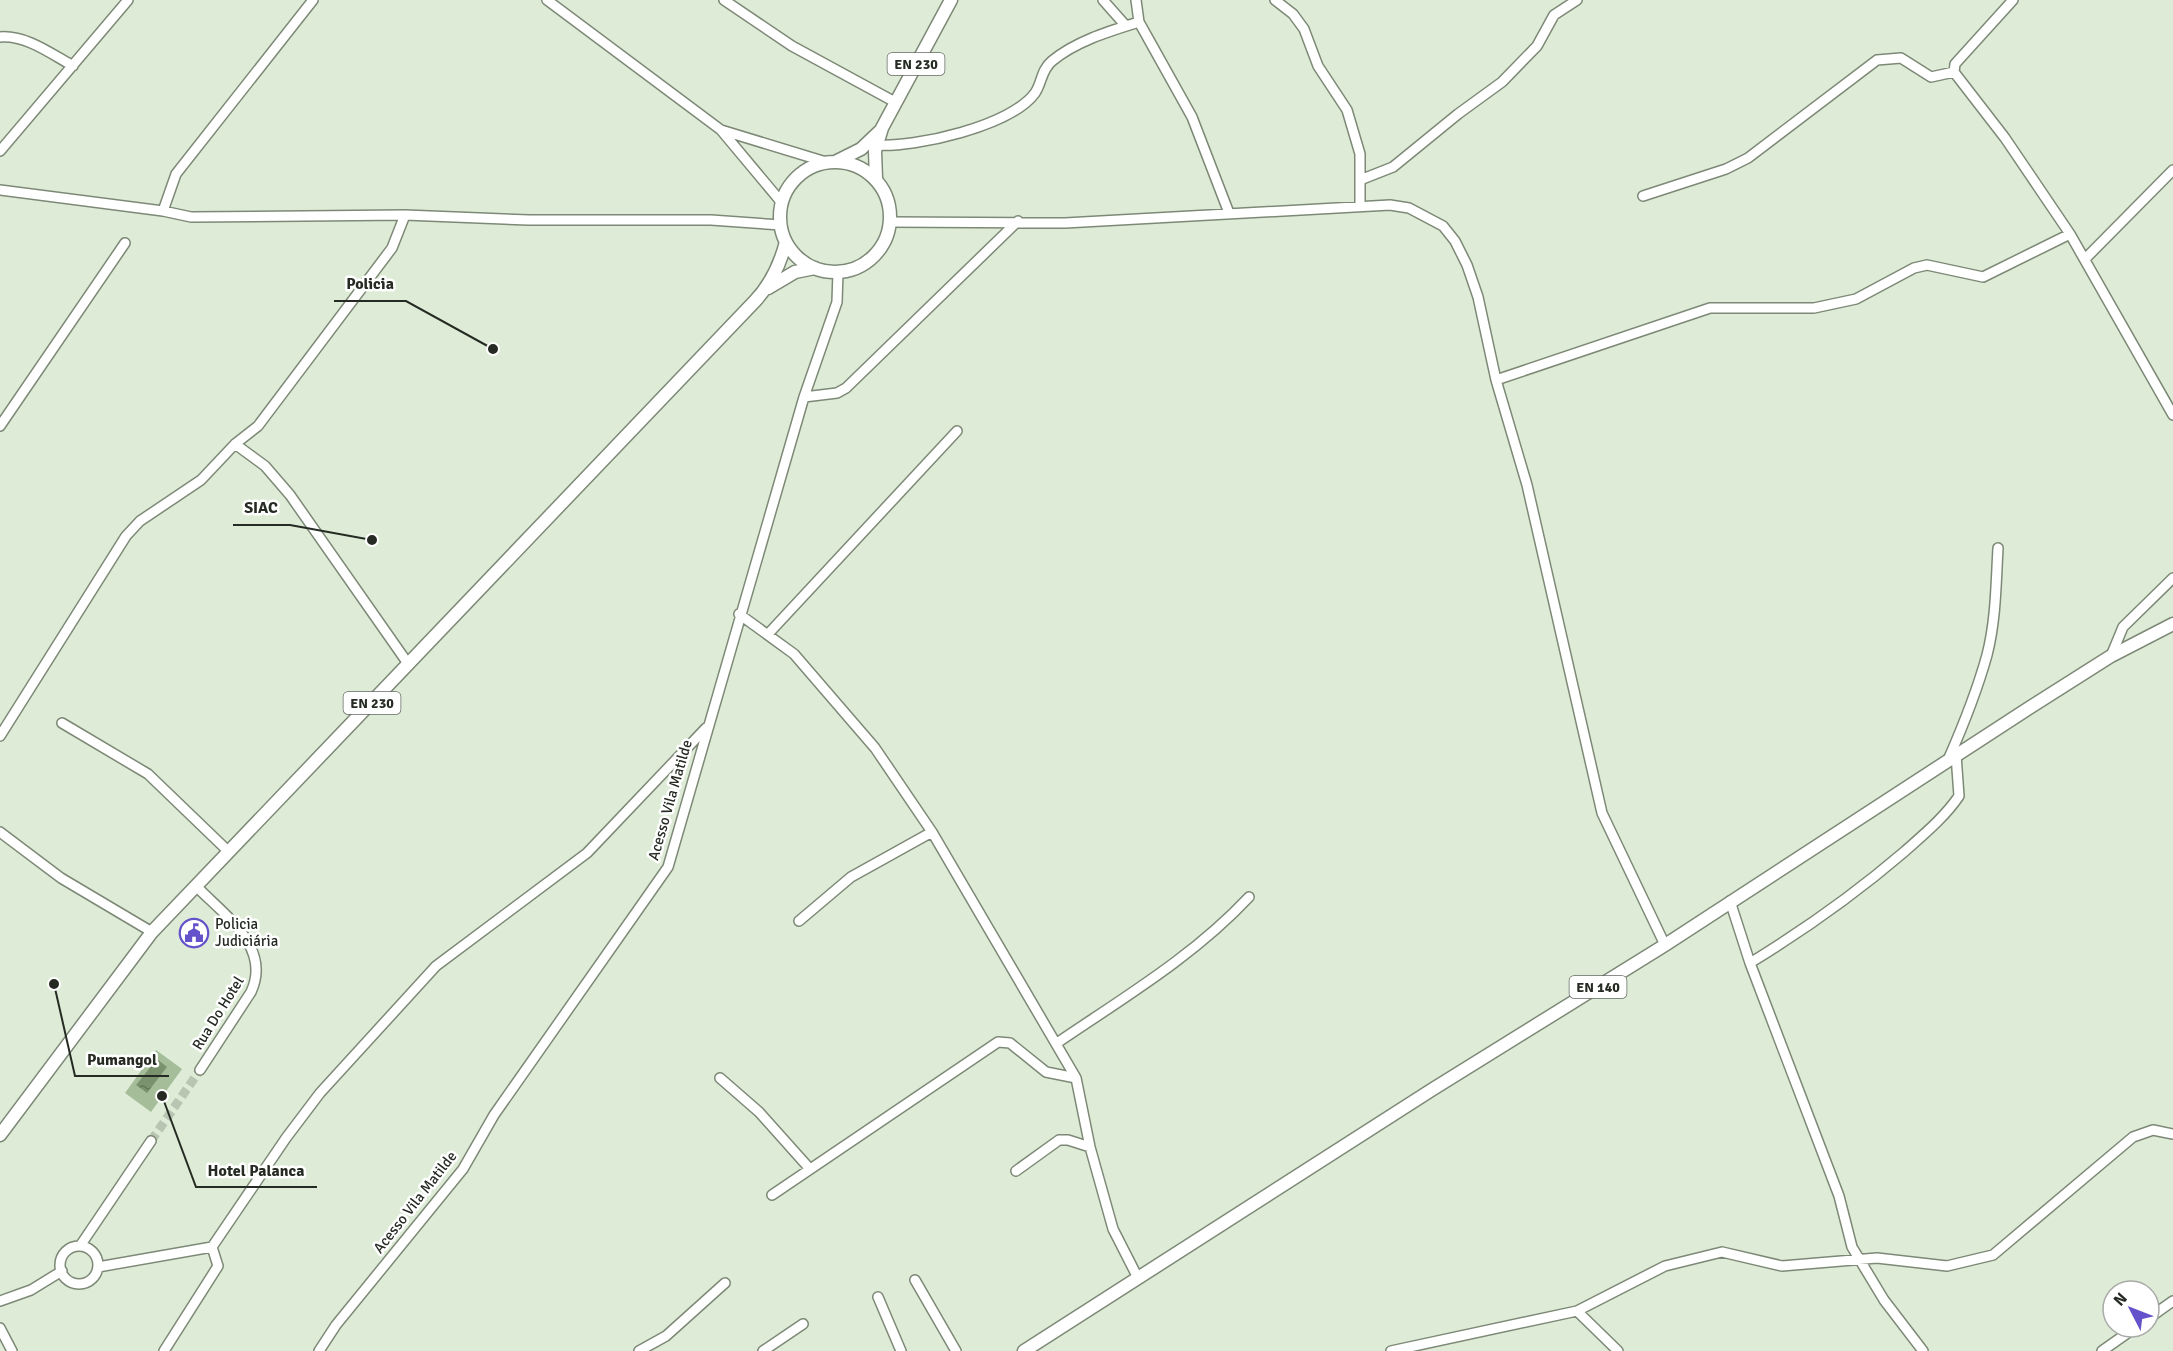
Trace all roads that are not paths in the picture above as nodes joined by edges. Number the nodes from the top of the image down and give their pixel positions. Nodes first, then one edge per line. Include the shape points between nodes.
1 (128, 0) edge
2 (313, 0) edge
3 (548, 0) edge
4 (724, 0) edge
5 (951, 0) edge
6 (1103, 0) edge
7 (1136, 0) edge
8 (1275, 0) edge
9 (1577, 0) edge
10 (2007, 2) edge
11 (1139, 22) junction
12 (1126, 26) junction
13 (0, 37) edge
14 (73, 66) junction
15 (1954, 72) junction
16 (895, 102) junction
17 (882, 128) junction
18 (721, 130) junction
19 (876, 145) junction
20 (0, 152) edge
21 (830, 162) junction
22 (2173, 170) edge
23 (876, 179) junction
24 (1360, 180) junction
25 (0, 190) edge
26 (1643, 196) dead end
27 (782, 203) junction
28 (1360, 205) junction
29 (163, 211) junction
30 (1229, 213) junction
31 (405, 215) junction
32 (1018, 221) junction
33 (890, 222) junction
34 (781, 225) junction
35 (2070, 234) junction
36 (786, 242) junction
37 (125, 243) dead end
38 (2085, 259) junction
39 (815, 268) junction
40 (838, 272) junction
41 (766, 288) junction
42 (1496, 380) junction
43 (804, 397) junction
44 (2173, 415) edge
45 (0, 426) edge
46 (957, 431) dead end
47 (235, 444) junction
48 (1998, 548) dead end
49 (2173, 578) edge
50 (739, 614) junction
51 (2173, 624) edge
52 (769, 633) junction
53 (2111, 656) junction
54 (409, 665) junction
55 (62, 723) dead end
56 (707, 727) junction
57 (0, 736) edge
58 (1952, 758) junction
59 (0, 832) edge
60 (932, 832) junction
61 (229, 852) junction
62 (196, 886) junction
63 (1249, 897) dead end
64 (1730, 901) junction
65 (799, 921) dead end
66 (152, 932) junction
67 (1665, 945) junction
68 (1750, 963) junction
69 (1057, 1043) junction
70 (200, 1070) tunnel mouth
71 (720, 1078) dead end
72 (1076, 1078) junction
73 (2173, 1134) edge
74 (0, 1135) edge
75 (151, 1141) tunnel mouth
76 (1090, 1147) junction
77 (810, 1168) junction
78 (1016, 1171) dead end
79 (772, 1196) dead end
80 (80, 1246) junction
81 (212, 1247) junction
82 (1858, 1261) junction
83 (98, 1268) junction
84 (62, 1271) junction
85 (1138, 1278) junction
86 (915, 1280) dead end
87 (724, 1283) dead end
88 (878, 1297) dead end
89 (0, 1301) edge
90 (1577, 1311) junction
91 (803, 1324) dead end
92 (0, 1328) edge
93 (2119, 1339) edge
94 (1409, 1349) edge
95 (12, 1351) edge
96 (164, 1351) edge
97 (319, 1351) edge
98 (639, 1351) edge
99 (763, 1351) edge
100 (902, 1351) edge
101 (956, 1351) edge
102 (1024, 1351) edge
103 (1391, 1351) edge
104 (1618, 1351) edge
105 (1923, 1351) edge
106 (2102, 1351) edge

1 - 14 street
2 - 29 street via 176,174
3 - 18 street
4 - 16 street via 792,46
5 - 16 main road, EN 230
6 - 12 street
7 - 11 street
8 - 24 street via 1304,29 1318,66 1347,110 1358,141
9 - 24 street via 1554,15 1537,46 1502,82 1402,160
10 - 15 street via 1955,64
11 - 12 street
11 - 30 street via 1192,117
12 - 19 street via 1067,50 1049,63 1035,92 1005,115 928,140
13 - 14 street via 11,36 35,44
14 - 20 street
15 - 26 street via 1931,77 1901,58 1877,60 1748,158
15 - 35 street via 2006,138
16 - 17 main road, EN 230
17 - 19 main road, EN 230
17 - 21 main road, EN 230 via 861,149
18 - 21 street
18 - 27 street
19 - 23 main road, EN 230
21 - 23 main road via 846,162
21 - 27 main road via 807,169 792,183
22 - 38 street
23 - 33 main road via 890,206
24 - 28 street
25 - 29 street
27 - 34 main road
28 - 30 street
28 - 42 street via 1409,208 1443,226 1455,241 1478,297
29 - 31 street via 191,217
30 - 32 street via 1065,223
31 - 34 street via 711,220
31 - 47 street via 392,248 349,307 266,416
32 - 33 street
32 - 43 street via 846,388 837,393
33 - 40 main road via 885,241 872,257 855,268
34 - 36 main road
35 - 38 street
35 - 42 street via 1983,277 1927,265 1856,299 1814,308 1710,308
36 - 39 main road via 797,257
36 - 41 main road, EN 230 via 782,259
37 - 45 street
38 - 44 street
39 - 40 main road
39 - 41 main road, EN 230 via 795,272
40 - 43 street, Acesso Vila Matilde via 837,302
41 - 54 main road, EN 230
42 - 67 street via 1527,485 1602,813
43 - 50 street, Acesso Vila Matilde
46 - 52 street
47 - 54 street via 265,466 290,495
47 - 57 street via 201,480 140,521 126,536
48 - 58 street via 1995,609 1987,653
49 - 53 street via 2123,627
50 - 52 street
50 - 56 street, Acesso Vila Matilde
51 - 53 main road, EN 140
52 - 60 street via 794,654 875,748
53 - 58 main road, EN 140
54 - 61 main road, EN 230
55 - 61 street via 148,774
56 - 81 street via 587,853 436,966 320,1093
56 - 97 street, Acesso Vila Matilde via 668,867 500,1105 463,1168
58 - 64 main road, EN 140
58 - 68 street via 1959,796 1944,815 1870,881 1810,927
59 - 66 street via 61,878
60 - 65 street via 841,885
60 - 69 street
61 - 62 main road, EN 230
62 - 66 main road, EN 230
62 - 70 street, Rua Do Hotel via 243,933 258,966 251,992
63 - 69 street via 1222,926 1176,961
64 - 67 main road, EN 140
64 - 68 street
66 - 74 main road, EN 230
67 - 85 main road, EN 140
68 - 82 street via 1839,1196
69 - 72 street
71 - 77 street via 759,1112
72 - 76 street
72 - 77 street via 1046,1072 1010,1043 998,1042
73 - 82 street via 2153,1130 2133,1137 1993,1255 1947,1266 1877,1258
75 - 80 street
76 - 78 street via 1059,1140
76 - 85 street via 1113,1229
77 - 79 street
80 - 83 street via 92,1251
80 - 84 street via 64,1254
81 - 83 street
81 - 96 street via 218,1266
82 - 90 street via 1782,1266 1722,1252 1695,1256 1665,1266
82 - 105 street
83 - 84 street via 91,1279 79,1284 70,1281
84 - 89 street via 31,1290
85 - 102 main road, EN 140
86 - 101 street
87 - 98 street via 666,1336
88 - 100 street
90 - 94 street
90 - 104 street
91 - 99 street
92 - 95 street
93 - 106 street
94 - 103 street

